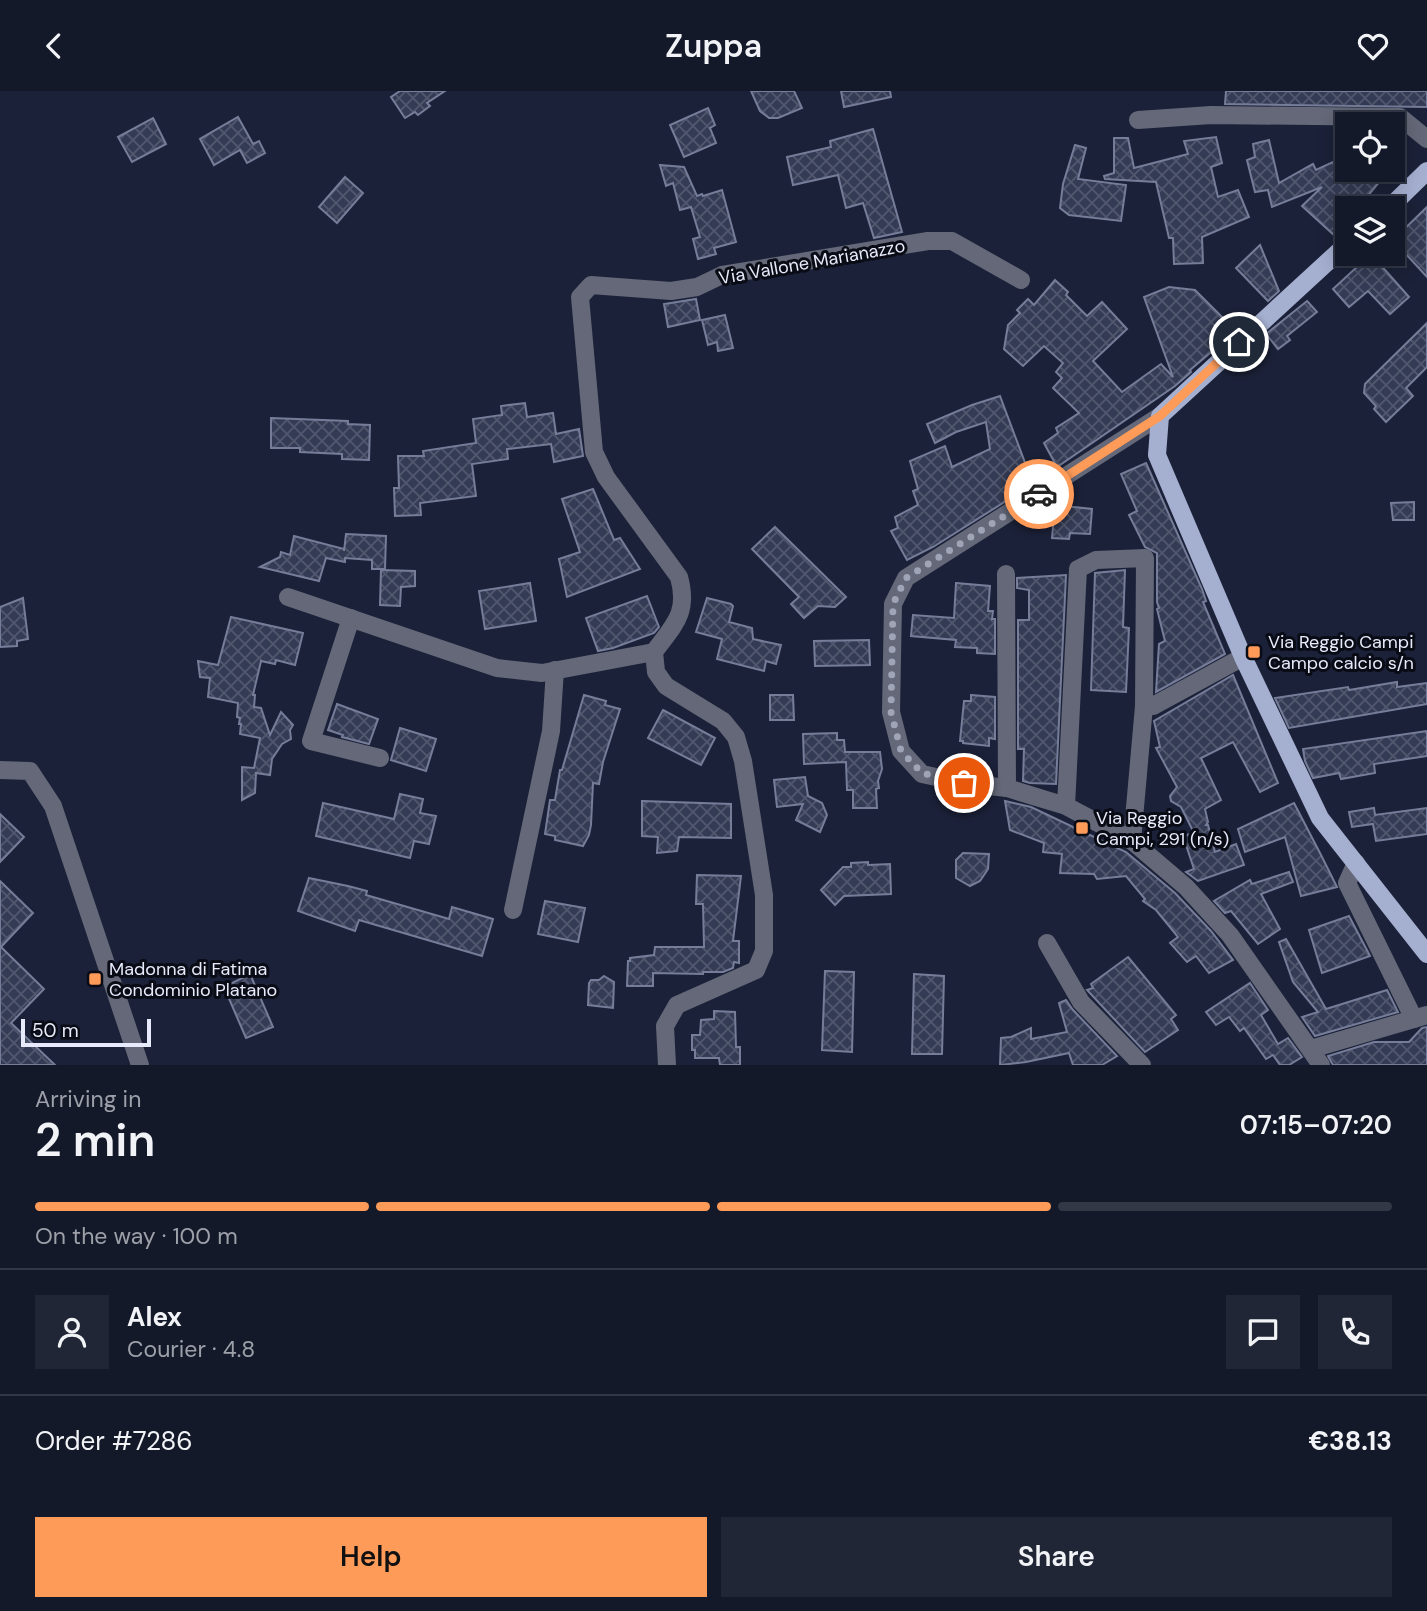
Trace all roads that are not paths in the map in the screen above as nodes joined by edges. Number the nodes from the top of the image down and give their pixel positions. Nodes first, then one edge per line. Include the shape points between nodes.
1 (1138, 120) dead end
2 (1427, 139) edge
3 (1427, 171) edge
4 (1401, 196) edge
5 (1335, 255) edge
6 (1021, 280) dead end
7 (1160, 416) junction
8 (1006, 574) dead end
9 (288, 597) dead end
10 (351, 618) junction
11 (654, 652) junction
12 (1243, 657) junction
13 (555, 670) junction
14 (1144, 706) junction
15 (380, 758) dead end
16 (0, 770) edge
17 (1007, 788) junction
18 (1066, 806) junction
19 (1132, 841) junction
20 (1356, 863) junction
21 (513, 911) dead end
22 (1047, 943) dead end
23 (1427, 954) edge
24 (1421, 1017) edge
25 (1311, 1049) junction
26 (140, 1065) edge
27 (667, 1065) edge
28 (1142, 1065) edge
29 (1321, 1065) edge

1 - 2 street via 1211,115 1399,117
3 - 4 main road
5 - 7 main road
6 - 11 street, Via Vallone Marianazzo via 952,241 928,241 722,275 671,292 591,285 580,297 594,452 606,477 679,577 684,594 681,614
7 - 12 main road via 1157,454
7 - 17 street via 906,578 893,604 891,712 901,751 922,773
8 - 17 street
9 - 10 street
10 - 13 street via 497,668
10 - 15 street via 311,741
11 - 13 street
11 - 27 street via 656,672 666,686 723,720 736,737 764,895 764,951 756,970 677,1005 665,1026
12 - 14 street via 1153,706
12 - 20 main road via 1320,818
13 - 21 street via 551,731
14 - 18 street via 1145,558 1096,560 1078,569
14 - 19 street
16 - 26 street via 30,771 53,806
17 - 18 street
18 - 19 street
19 - 25 street via 1186,887 1230,935
20 - 23 main road
20 - 24 street via 1347,883
22 - 28 street via 1081,1002
24 - 25 street
25 - 29 street

